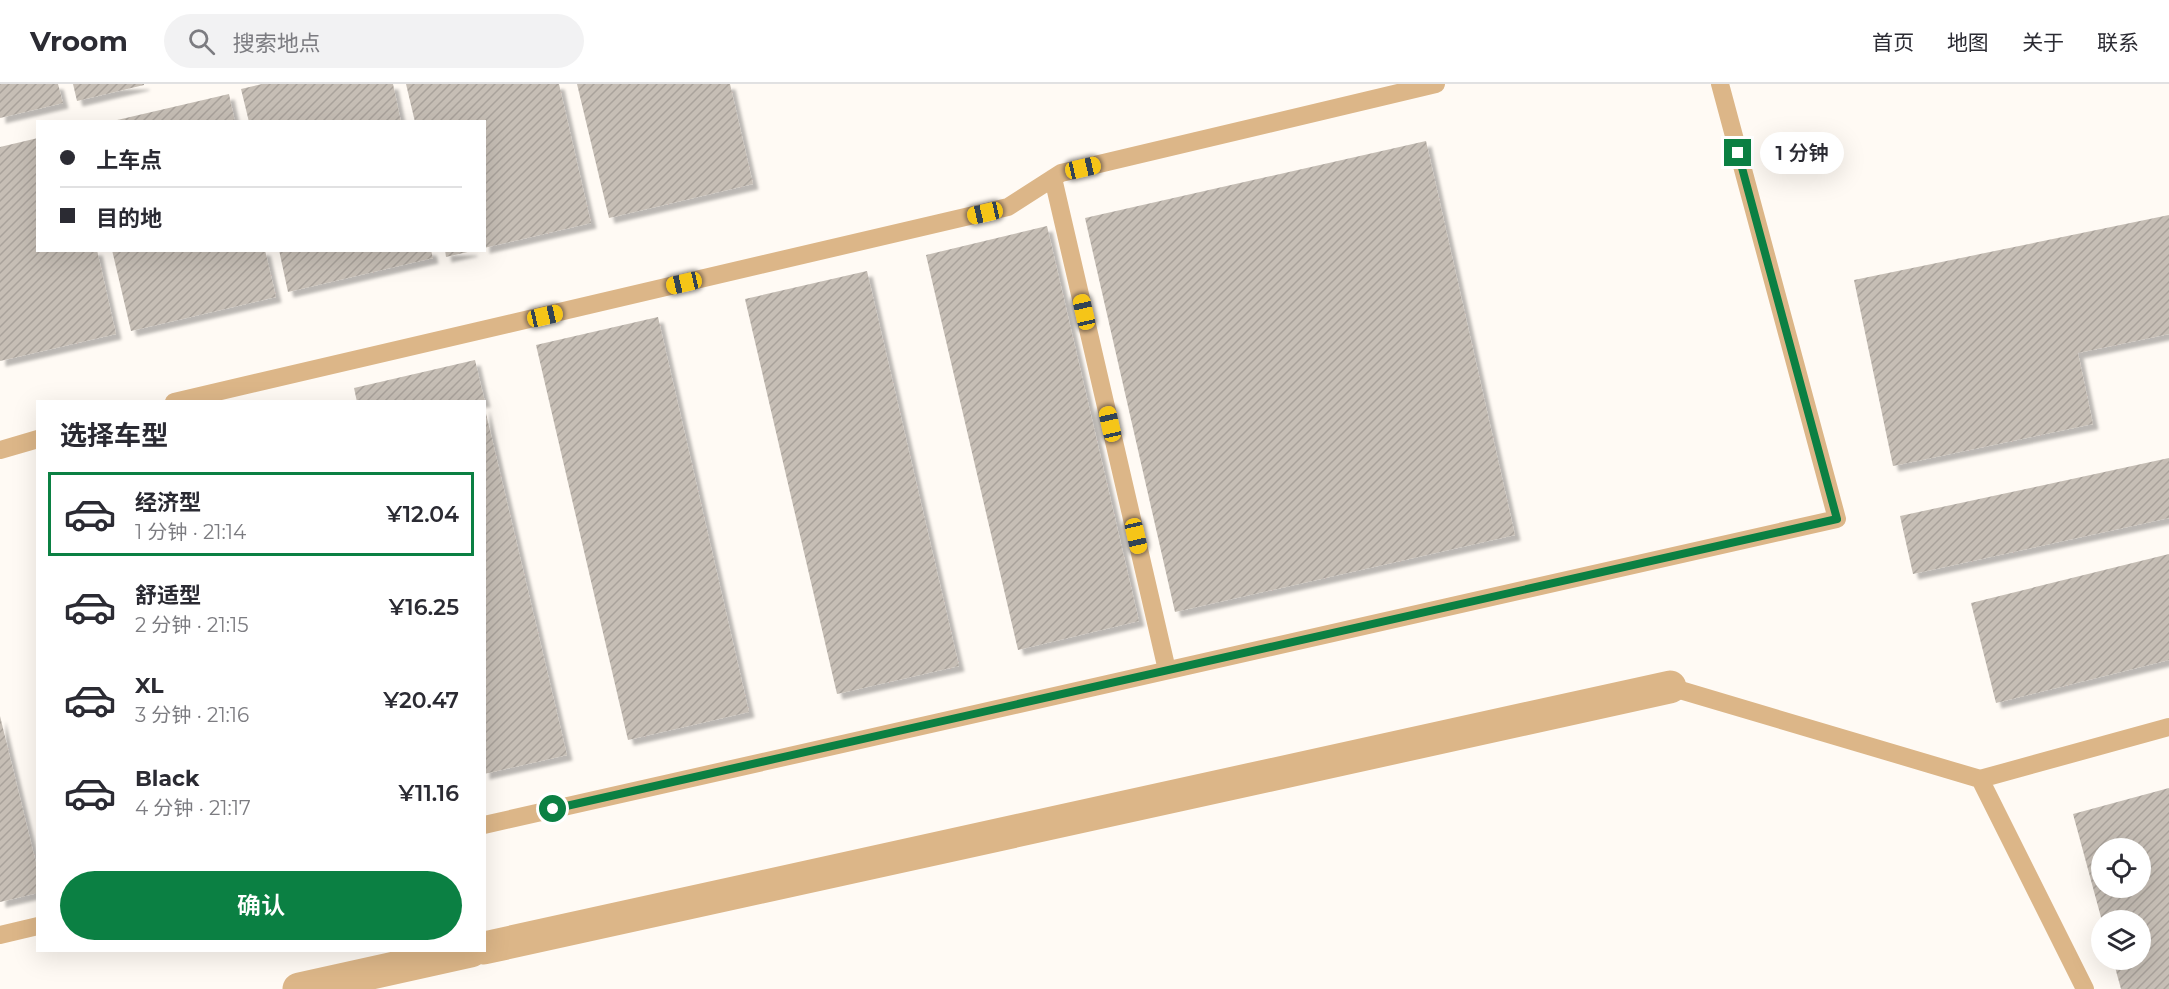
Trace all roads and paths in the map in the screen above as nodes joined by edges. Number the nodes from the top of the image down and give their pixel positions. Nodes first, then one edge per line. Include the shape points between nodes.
1 (1436, 84) edge
2 (1720, 84) edge
3 (1053, 178) junction
4 (183, 400) edge
5 (36, 440) edge
6 (0, 450) edge
7 (1167, 670) junction
8 (1670, 687) joint
9 (2169, 727) edge
10 (1980, 778) junction
11 (486, 825) edge
12 (36, 926) edge
13 (0, 935) edge
14 (486, 948) edge
15 (466, 952) edge
16 (299, 989) edge
17 (2085, 989) edge

1 - 3 lane
2 - 7 lane via 1837,519
3 - 4 lane via 1008,207
3 - 7 lane
5 - 6 lane
7 - 11 lane
8 - 10 lane
8 - 14 street
9 - 10 lane
10 - 17 lane
12 - 13 lane
15 - 16 street

